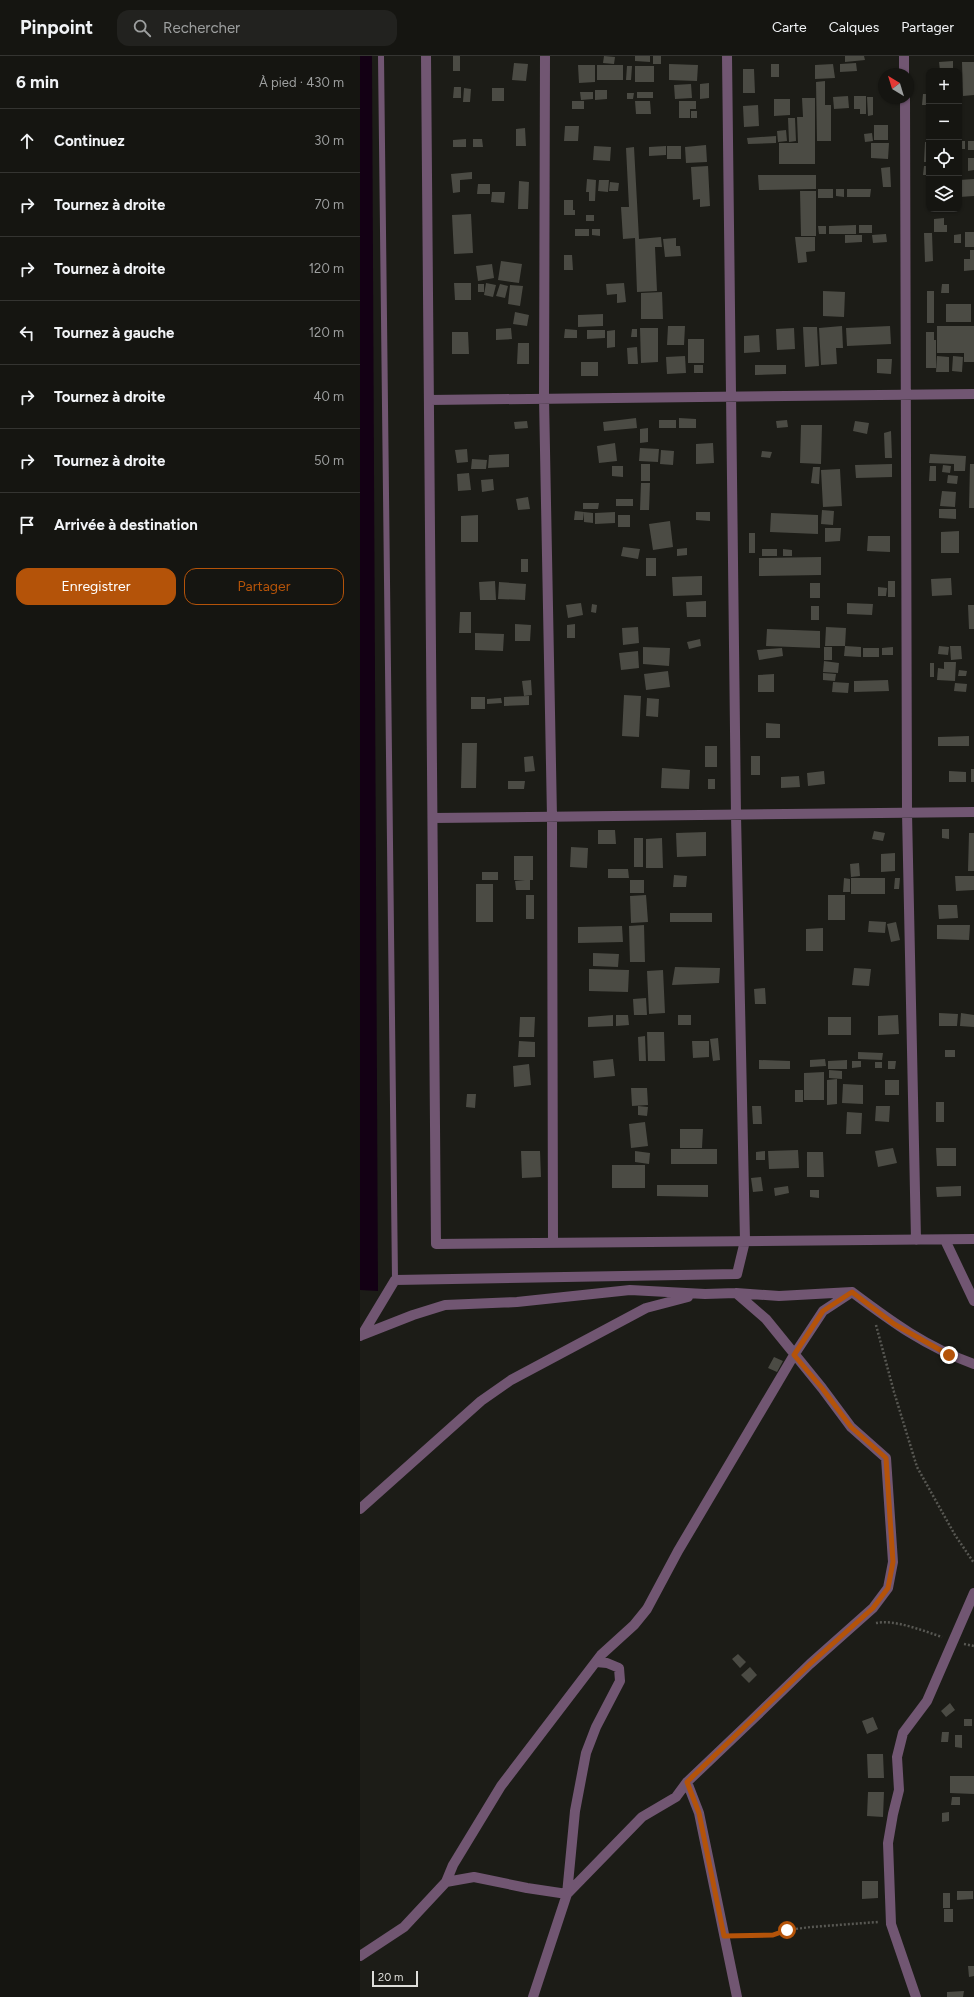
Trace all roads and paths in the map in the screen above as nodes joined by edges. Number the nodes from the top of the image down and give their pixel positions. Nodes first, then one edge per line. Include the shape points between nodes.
1 (381, 56) edge
2 (426, 56) edge
3 (545, 56) edge
4 (727, 56) edge
5 (904, 56) edge
6 (904, 68) edge
7 (905, 104) edge
8 (906, 394) junction
9 (974, 394) edge
10 (730, 396) junction
11 (544, 398) junction
12 (429, 400) junction
13 (974, 812) edge
14 (908, 813) junction
15 (736, 815) junction
16 (552, 817) junction
17 (433, 818) junction
18 (974, 1239) edge
19 (916, 1240) junction
20 (945, 1240) junction
21 (746, 1241) junction
22 (553, 1243) junction
23 (395, 1280) junction
24 (852, 1292) junction
25 (736, 1293) junction
26 (705, 1294) junction
27 (974, 1301) edge
28 (872, 1307) junction
29 (361, 1335) edge
30 (794, 1355) junction
31 (974, 1364) edge
32 (360, 1509) edge
33 (974, 1563) edge
34 (974, 1593) edge
35 (871, 1624) dead end
36 (954, 1642) junction
37 (596, 1662) junction
38 (687, 1782) junction
39 (446, 1882) junction
40 (568, 1894) junction
41 (891, 1924) junction
42 (724, 1936) junction
43 (360, 1956) edge
44 (533, 1997) edge
45 (737, 1997) edge
46 (916, 1997) edge

1 - 23 lane
2 - 12 street
3 - 11 street
4 - 10 street
5 - 6 street
7 - 8 street
8 - 9 street
8 - 10 street
8 - 14 street
10 - 11 street
10 - 15 street
11 - 12 street
11 - 16 street
12 - 17 street
13 - 14 street
14 - 15 street
14 - 19 street
15 - 16 street
15 - 21 street
16 - 17 street
16 - 22 street
17 - 22 street via 436,1244
18 - 20 street
19 - 20 street
19 - 21 street
20 - 27 street
21 - 22 street
21 - 23 street via 737,1274
23 - 29 street
24 - 25 street via 779,1296
24 - 28 street
24 - 30 street via 823,1311
25 - 26 street
25 - 30 street via 766,1320
26 - 29 street via 630,1290 517,1302 445,1305 413,1314
26 - 32 street via 646,1308 511,1380 481,1401
28 - 31 street via 894,1324 942,1351
28 - 33 path via 917,1467 955,1535
30 - 37 street via 646,1609 634,1625
30 - 38 street via 851,1427 886,1458 893,1562 888,1588 873,1608 810,1664
34 - 36 street
35 - 36 path via 883,1621
36 - 41 street via 927,1701 903,1733 897,1757 899,1790 888,1842
37 - 39 street via 501,1786 453,1865
37 - 40 street via 619,1668 620,1681 596,1727 586,1753 574,1811
38 - 40 street via 676,1797 642,1817
38 - 42 street via 699,1813
39 - 40 street via 474,1877
39 - 43 street via 404,1927
40 - 44 street
41 - 42 path via 883,1922 812,1927 787,1930 773,1935
41 - 46 street
42 - 45 street

